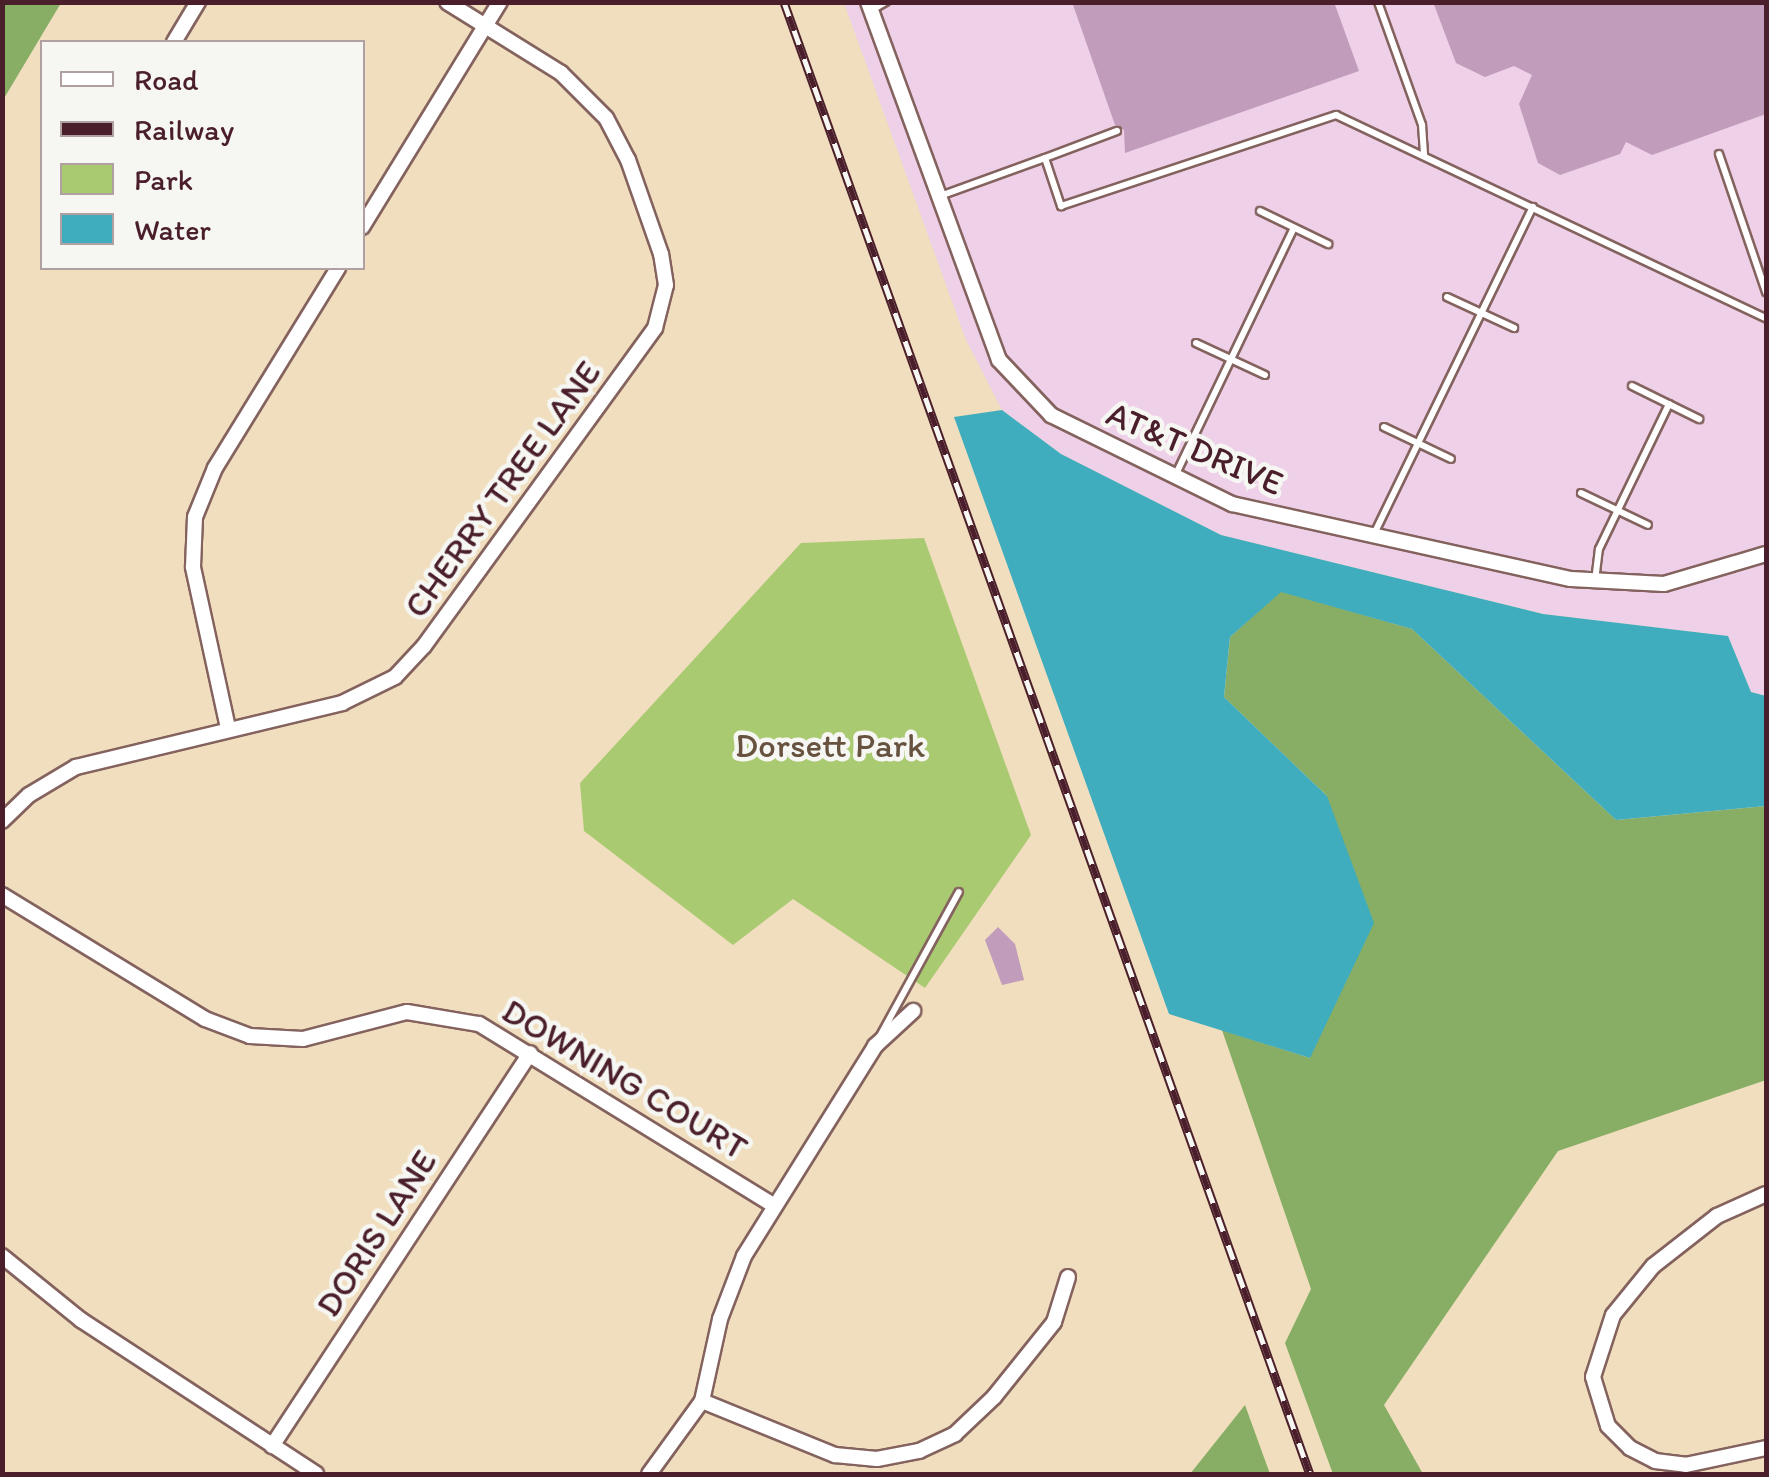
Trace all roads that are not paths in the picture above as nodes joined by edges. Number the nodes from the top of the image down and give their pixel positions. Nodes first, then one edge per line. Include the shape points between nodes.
1 (198, 2) edge
2 (448, 2) edge
3 (500, 2) edge
4 (886, 2) edge
5 (1378, 2) edge
6 (870, 6) edge
7 (485, 26) junction
8 (175, 40) edge
9 (1117, 131) dead end
10 (1719, 154) dead end
11 (1424, 155) junction
12 (1045, 158) junction
13 (938, 196) junction
14 (1533, 207) junction
15 (1260, 211) dead end
16 (365, 222) edge
17 (1294, 228) junction
18 (1328, 244) dead end
19 (337, 270) edge
20 (1766, 292) edge
21 (1447, 297) dead end
22 (1481, 313) junction
23 (1766, 318) edge
24 (1514, 328) dead end
25 (1196, 342) dead end
26 (1231, 359) junction
27 (1265, 375) dead end
28 (1632, 386) dead end
29 (1668, 404) junction
30 (1699, 419) dead end
31 (1384, 427) dead end
32 (1418, 443) junction
33 (1451, 460) dead end
34 (1175, 477) junction
35 (1581, 493) dead end
36 (1617, 510) junction
37 (1648, 526) dead end
38 (1373, 537) junction
39 (1766, 554) edge
40 (1594, 582) junction
41 (228, 728) junction
42 (2, 821) edge
43 (959, 892) dead end
44 (2, 895) edge
45 (913, 1011) dead end
46 (874, 1046) junction
47 (530, 1054) junction
48 (1766, 1194) edge
49 (775, 1206) junction
50 (2, 1256) edge
51 (1068, 1277) dead end
52 (702, 1401) junction
53 (272, 1446) junction
54 (1766, 1448) edge
55 (316, 1474) edge
56 (648, 1474) edge

1 - 8 street
2 - 7 street, CHERRY TREE LANE
3 - 7 street
4 - 6 lane
5 - 11 lane via 1422,125
6 - 13 street, AT&T DRIVE
7 - 16 street
7 - 41 street, CHERRY TREE LANE via 562,72 606,118 661,254 660,315 412,661 378,688 342,703
9 - 12 lane
10 - 20 lane
11 - 12 lane via 1328,115 1060,206
11 - 14 lane
12 - 13 lane
13 - 34 street, AT&T DRIVE via 982,321 1019,387 1081,432
14 - 22 lane
14 - 23 lane
15 - 17 lane
17 - 18 lane
17 - 26 lane
19 - 41 street via 215,468 195,517 195,584
21 - 22 lane
22 - 24 lane
22 - 32 lane
25 - 26 lane
26 - 27 lane
26 - 34 lane
28 - 29 lane
29 - 30 lane
29 - 36 lane
31 - 32 lane
32 - 33 lane
32 - 38 lane
34 - 38 street, AT&T DRIVE via 1245,508
35 - 36 lane
36 - 37 lane
36 - 40 lane via 1599,549
38 - 40 street, AT&T DRIVE
39 - 40 street, AT&T DRIVE via 1664,584
41 - 42 street, CHERRY TREE LANE via 76,767 29,795
43 - 46 lane
44 - 47 street, DOWNING COURT via 234,1032 303,1039 384,1015 427,1012 479,1024
45 - 46 street
46 - 49 street
47 - 49 street, DOWNING COURT
47 - 53 street, DORIS LANE
48 - 54 street via 1717,1216 1653,1266 1606,1329 1594,1378 1608,1426 1656,1461 1686,1466
49 - 52 street via 729,1289
50 - 53 street via 81,1320
51 - 52 street via 1054,1322 994,1397 954,1434 919,1451 877,1459 834,1455
52 - 56 street
53 - 55 street

